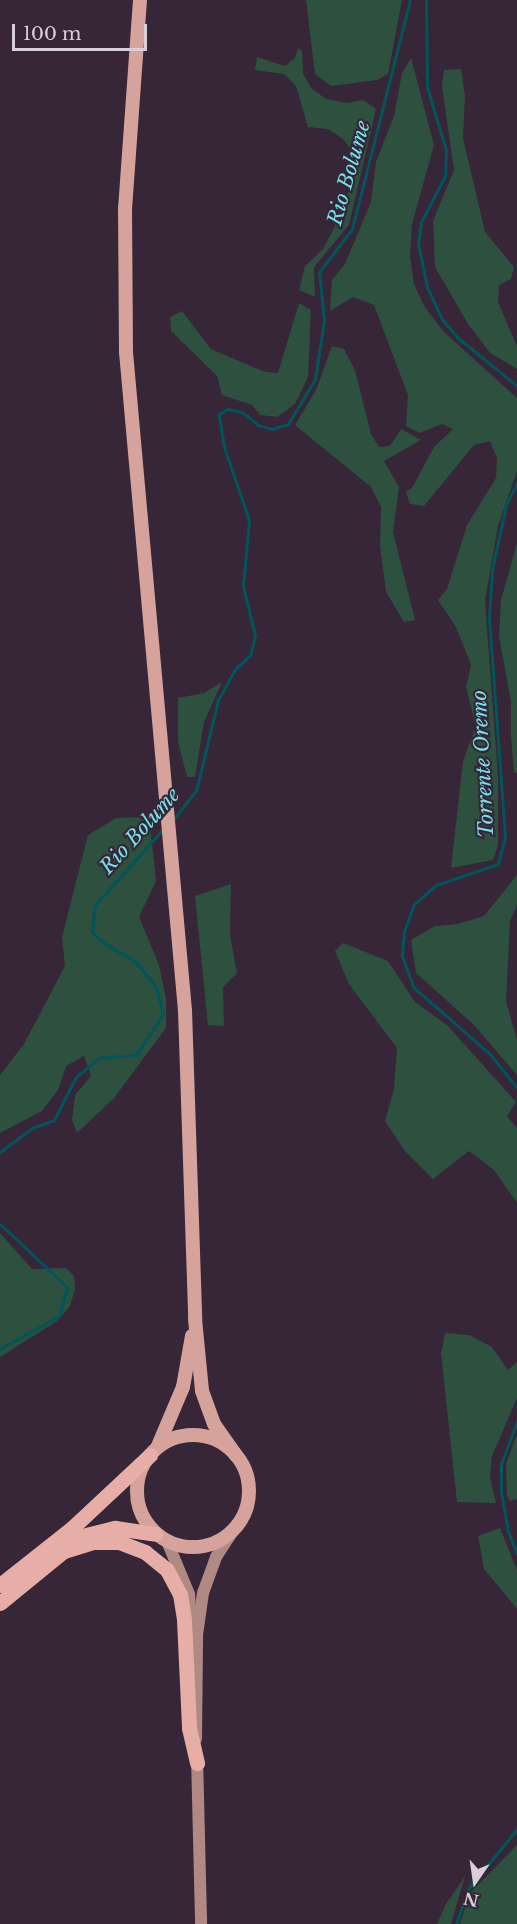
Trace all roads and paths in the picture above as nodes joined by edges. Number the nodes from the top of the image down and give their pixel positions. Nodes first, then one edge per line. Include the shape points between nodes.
1 (140, 0) edge
2 (195, 1319) junction
3 (153, 1452) junction
4 (236, 1455) junction
5 (233, 1531) junction
6 (162, 1538) junction
7 (64, 1551) junction
8 (0, 1585) edge
9 (0, 1603) edge
10 (196, 1689) junction
11 (197, 1762) junction
12 (201, 1924) edge

1 - 2 main road via 125,208 126,352 185,1010
2 - 3 main road via 183,1387
2 - 4 main road via 202,1391 214,1424
3 - 4 main road via 183,1436 198,1436 225,1445
3 - 6 main road via 137,1481 137,1496 146,1523
3 - 8 highway via 72,1528
4 - 5 main road via 244,1467 249,1494 247,1508
5 - 6 main road via 221,1540 194,1548
5 - 10 main road via 216,1557 203,1593
6 - 7 highway via 115,1528 97,1530
6 - 10 main road via 189,1594
7 - 9 highway
7 - 11 highway via 94,1542 119,1542 145,1552 167,1570 180,1594 189,1728
10 - 11 main road
11 - 12 main road

